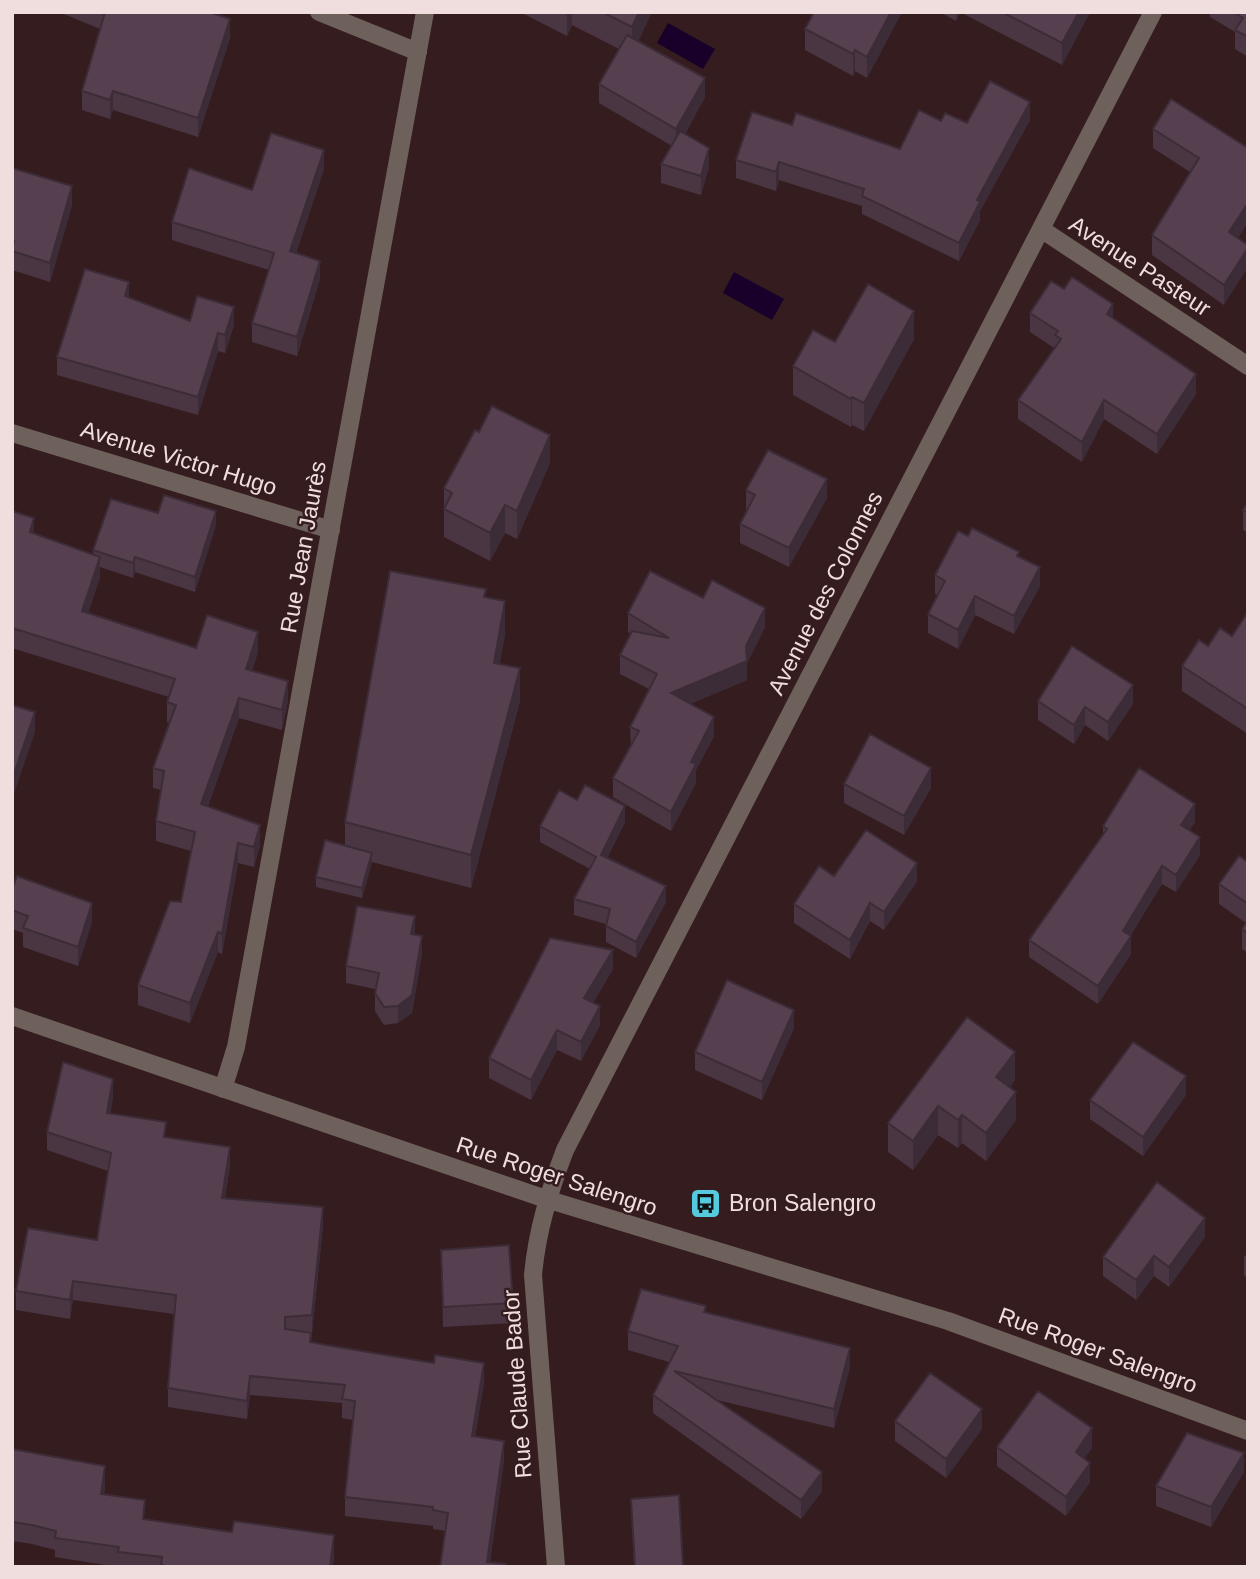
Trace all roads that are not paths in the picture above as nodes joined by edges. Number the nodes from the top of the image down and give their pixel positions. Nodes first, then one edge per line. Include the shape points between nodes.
1 (319, 12) edge
2 (425, 12) edge
3 (1153, 12) edge
4 (418, 51) junction
5 (1041, 229) junction
6 (1248, 366) edge
7 (12, 433) edge
8 (331, 530) junction
9 (12, 1016) edge
10 (223, 1089) junction
11 (546, 1199) junction
12 (1248, 1431) edge
13 (556, 1567) edge

1 - 4 street
2 - 4 street, Rue Jean Jaurès
3 - 5 street, Avenue des Colonnes
4 - 8 street, Rue Jean Jaurès
5 - 6 street, Avenue Pasteur
5 - 11 street, Avenue des Colonnes via 565,1150
7 - 8 street, Avenue Victor Hugo
8 - 10 street, Rue Jean Jaurès via 236,1047
9 - 10 street, Rue Roger Salengro
10 - 11 street, Rue Roger Salengro
11 - 12 street, Rue Roger Salengro via 948,1321
11 - 13 street, Rue Claude Bador via 534,1275

